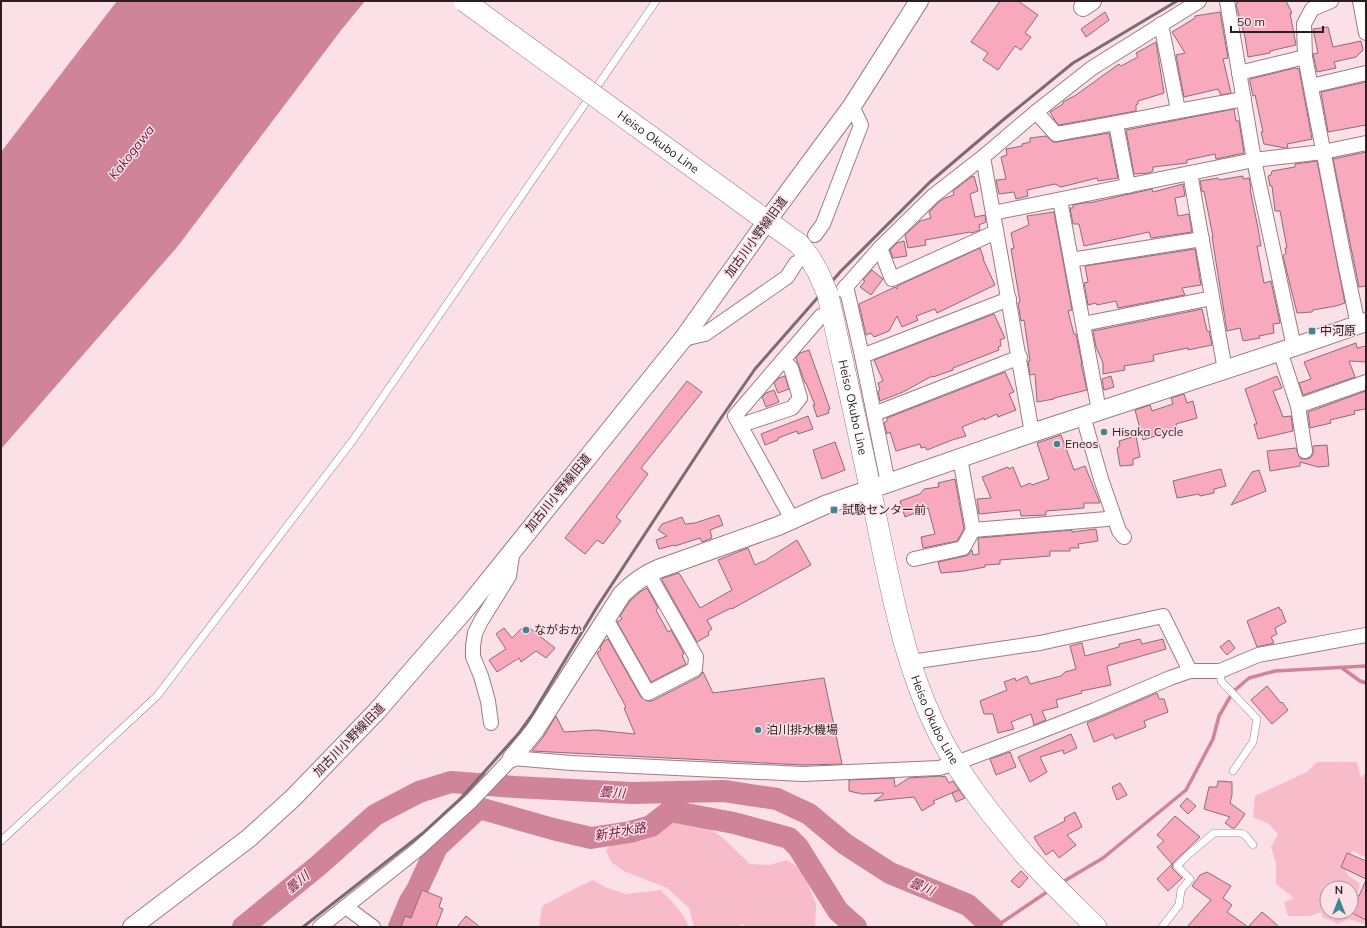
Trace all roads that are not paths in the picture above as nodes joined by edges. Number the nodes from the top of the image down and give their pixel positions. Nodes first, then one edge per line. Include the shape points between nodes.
1 (464, 1) edge
2 (656, 1) edge
3 (919, 1) edge
4 (1199, 1) edge
5 (1227, 1) edge
6 (1331, 1) edge
7 (1360, 1) edge
8 (1161, 24) junction
9 (1366, 34) edge
10 (1304, 58) junction
11 (1239, 72) junction
12 (1366, 73) edge
13 (1311, 86) junction
14 (1244, 99) junction
15 (852, 106) junction
16 (1178, 110) junction
17 (1036, 112) junction
18 (1116, 124) junction
19 (1366, 142) edge
20 (1323, 152) junction
21 (983, 157) junction
22 (1254, 160) junction
23 (1190, 173) junction
24 (1128, 186) junction
25 (1060, 200) junction
26 (993, 213) junction
27 (762, 217) junction
28 (996, 232) junction
29 (815, 235) dead end
30 (1202, 239) junction
31 (880, 248) junction
32 (1070, 260) junction
33 (796, 263) dead end
34 (839, 290) junction
35 (1212, 298) junction
36 (1009, 299) junction
37 (821, 316) dead end
38 (1362, 323) edge
39 (1083, 324) junction
40 (683, 339) junction
41 (1287, 349) junction
42 (862, 356) junction
43 (1020, 357) junction
44 (783, 360) junction
45 (1225, 370) junction
46 (1366, 382) edge
47 (1298, 406) junction
48 (874, 414) junction
49 (1091, 414) junction
50 (738, 420) junction
51 (1032, 433) junction
52 (1305, 451) dead end
53 (960, 458) junction
54 (879, 487) junction
55 (792, 519) junction
56 (1107, 519) dead end
57 (973, 530) junction
58 (1124, 537) dead end
59 (513, 548) junction
60 (922, 561) dead end
61 (648, 573) junction
62 (606, 619) junction
63 (1366, 635) edge
64 (911, 662) junction
65 (1220, 671) junction
66 (1190, 672) junction
67 (491, 723) dead end
68 (509, 761) junction
69 (956, 763) junction
70 (1233, 771) dead end
71 (1, 841) edge
72 (1253, 845) dead end
73 (346, 906) junction
74 (132, 927) edge
75 (320, 927) edge
76 (373, 927) edge
77 (1096, 927) edge
78 (1162, 927) edge

1 - 27 main road, Heiso Okubo Line, bridge
2 - 71 lane via 353,440 156,696
3 - 15 street, 加古川小野線旧道
4 - 8 street
5 - 11 street
6 - 10 street via 1312,9 1304,24
7 - 9 street
8 - 16 street
8 - 17 street via 1092,68
10 - 11 street
10 - 13 street
11 - 14 street
12 - 13 street
13 - 20 street
14 - 16 street
14 - 22 street
15 - 27 street, 加古川小野線旧道
15 - 29 street via 861,125 823,224
16 - 18 street
17 - 18 street via 1056,134
17 - 21 street
18 - 24 street
19 - 20 street
20 - 22 street
20 - 38 street
21 - 26 street
21 - 31 street via 933,196
22 - 23 street
22 - 41 street
23 - 24 street
23 - 30 street
24 - 25 street
25 - 26 street
25 - 32 street
26 - 28 street
27 - 34 main road, Heiso Okubo Line, bridge via 799,244 818,272
27 - 40 street, 加古川小野線旧道
28 - 31 street via 892,280
28 - 36 street
30 - 32 street
30 - 35 street
31 - 34 street
32 - 39 street
33 - 40 street via 786,277 705,334
34 - 42 street
34 - 54 main road, Heiso Okubo Line
35 - 39 street
35 - 45 street
36 - 42 street
36 - 43 street
37 - 44 street
38 - 41 street
39 - 49 street
40 - 59 street, 加古川小野線旧道
41 - 45 street
41 - 47 street
42 - 48 street
43 - 48 street
43 - 51 street
44 - 50 street
44 - 50 street via 791,368 800,398 792,408
45 - 49 street
46 - 47 street
47 - 52 street
48 - 54 street
49 - 51 street
49 - 58 street via 1101,479 1119,531
50 - 55 street
51 - 53 street
53 - 54 street
53 - 57 street
54 - 55 street
54 - 64 main road, Heiso Okubo Line via 892,598
55 - 61 street
56 - 57 street
57 - 60 street via 963,548
59 - 67 street via 509,576 481,621 475,633 473,646 473,657 486,695
59 - 74 street, 加古川小野線旧道 via 469,605 377,711 293,798 249,838
61 - 62 street via 622,594
61 - 62 street via 696,657 695,669 648,693
62 - 68 street via 535,730
63 - 65 street via 1258,655
64 - 66 street via 1040,643 1163,616
64 - 69 main road, Heiso Okubo Line via 938,730
65 - 66 street
65 - 70 lane via 1221,681 1257,720 1253,742
66 - 69 street
68 - 69 street via 803,774 938,768
68 - 73 street via 471,801 417,850
69 - 77 main road, Heiso Okubo Line via 983,803 1025,855
72 - 78 lane via 1241,833 1214,833 1189,854 1177,866 1190,880 1181,890 1179,905
73 - 75 street
73 - 76 street

